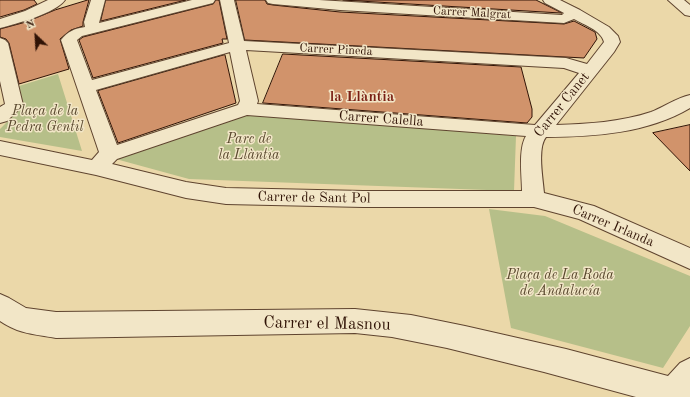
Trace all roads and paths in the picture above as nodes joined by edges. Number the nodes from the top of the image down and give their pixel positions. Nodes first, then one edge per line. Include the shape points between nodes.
1 (58, 0) edge
2 (98, 0) edge
3 (208, 0) edge
4 (227, 0) edge
5 (272, 0) edge
6 (550, 0) edge
7 (575, 13) junction
8 (0, 24) edge
9 (85, 31) junction
10 (0, 43) edge
11 (237, 45) junction
12 (590, 71) junction
13 (86, 87) junction
14 (690, 100) edge
15 (246, 109) junction
16 (0, 117) edge
17 (540, 131) junction
18 (0, 148) edge
19 (103, 161) junction
20 (534, 199) junction
21 (690, 259) edge
22 (0, 306) edge
23 (678, 390) edge

1 - 8 street via 44,9
2 - 9 street via 91,22
3 - 9 street
4 - 11 street
5 - 7 street, Carrer Malgrat via 564,19
6 - 7 street
7 - 12 street, Carrer Canet via 604,30 612,42
9 - 13 street via 69,40
10 - 16 street via 14,105
11 - 12 street, Carrer Pineda via 566,63
11 - 13 street, Carrer Pineda
11 - 15 street via 249,101
12 - 17 street, Carrer Canet
13 - 19 street
14 - 17 street, Carrer Calella via 636,122 567,131
15 - 17 street, Carrer Calella
15 - 19 street, Carrer Calella
17 - 20 street, Carrer Canet via 533,140 531,163
18 - 19 street, Carrer de Sant Pol
19 - 20 street, Carrer de Sant Pol via 186,190 226,196
20 - 21 street, Carrer Irlanda via 586,212
22 - 23 street, Carrer el Masnou via 21,320 56,325 355,320 390,323

